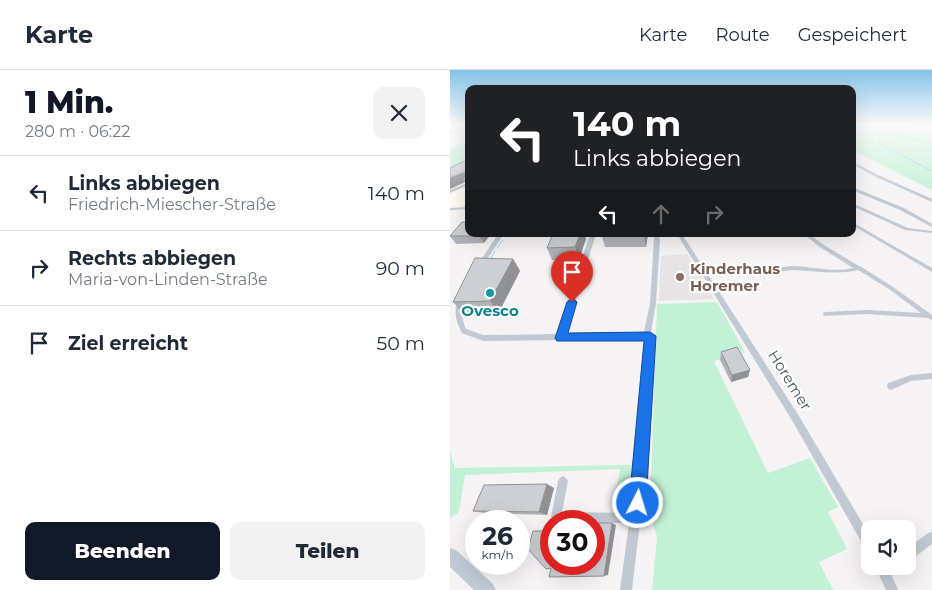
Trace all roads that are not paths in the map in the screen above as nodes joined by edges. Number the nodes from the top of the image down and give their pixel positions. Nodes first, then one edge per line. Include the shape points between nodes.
1 (856, 164) edge
2 (465, 185) edge
3 (856, 190) edge
4 (450, 192) edge
5 (932, 201) edge
6 (856, 206) edge
7 (465, 208) edge
8 (450, 209) edge
9 (856, 225) edge
10 (932, 226) edge
11 (932, 232) edge
12 (498, 237) edge
13 (592, 237) edge
14 (656, 237) edge
15 (681, 237) edge
16 (812, 237) edge
17 (860, 268) junction
18 (932, 270) edge
19 (476, 272) edge
20 (769, 272) dead end
21 (467, 288) edge
22 (826, 314) dead end
23 (930, 317) edge
24 (650, 336) junction
25 (561, 338) junction
26 (932, 376) edge
27 (891, 386) dead end
28 (563, 481) dead end
29 (636, 518) junction
30 (861, 530) edge
31 (932, 537) edge
32 (916, 549) edge
33 (450, 556) edge
34 (888, 575) edge
35 (487, 590) edge
36 (626, 590) edge
37 (892, 590) edge

1 - 5 street
2 - 4 street
3 - 10 street
6 - 11 street via 907,228
7 - 8 street
9 - 18 street
12 - 19 street
13 - 25 street
14 - 24 street via 653,303 647,332
15 - 30 street, Horemer via 793,413
16 - 17 street
17 - 20 street via 786,268
17 - 23 street
21 - 25 street via 457,311 464,331 488,339
22 - 23 street via 866,312
24 - 25 street
24 - 29 street
26 - 27 street via 911,378
28 - 29 street via 556,517
29 - 36 street
31 - 32 street
33 - 35 street
34 - 37 street

